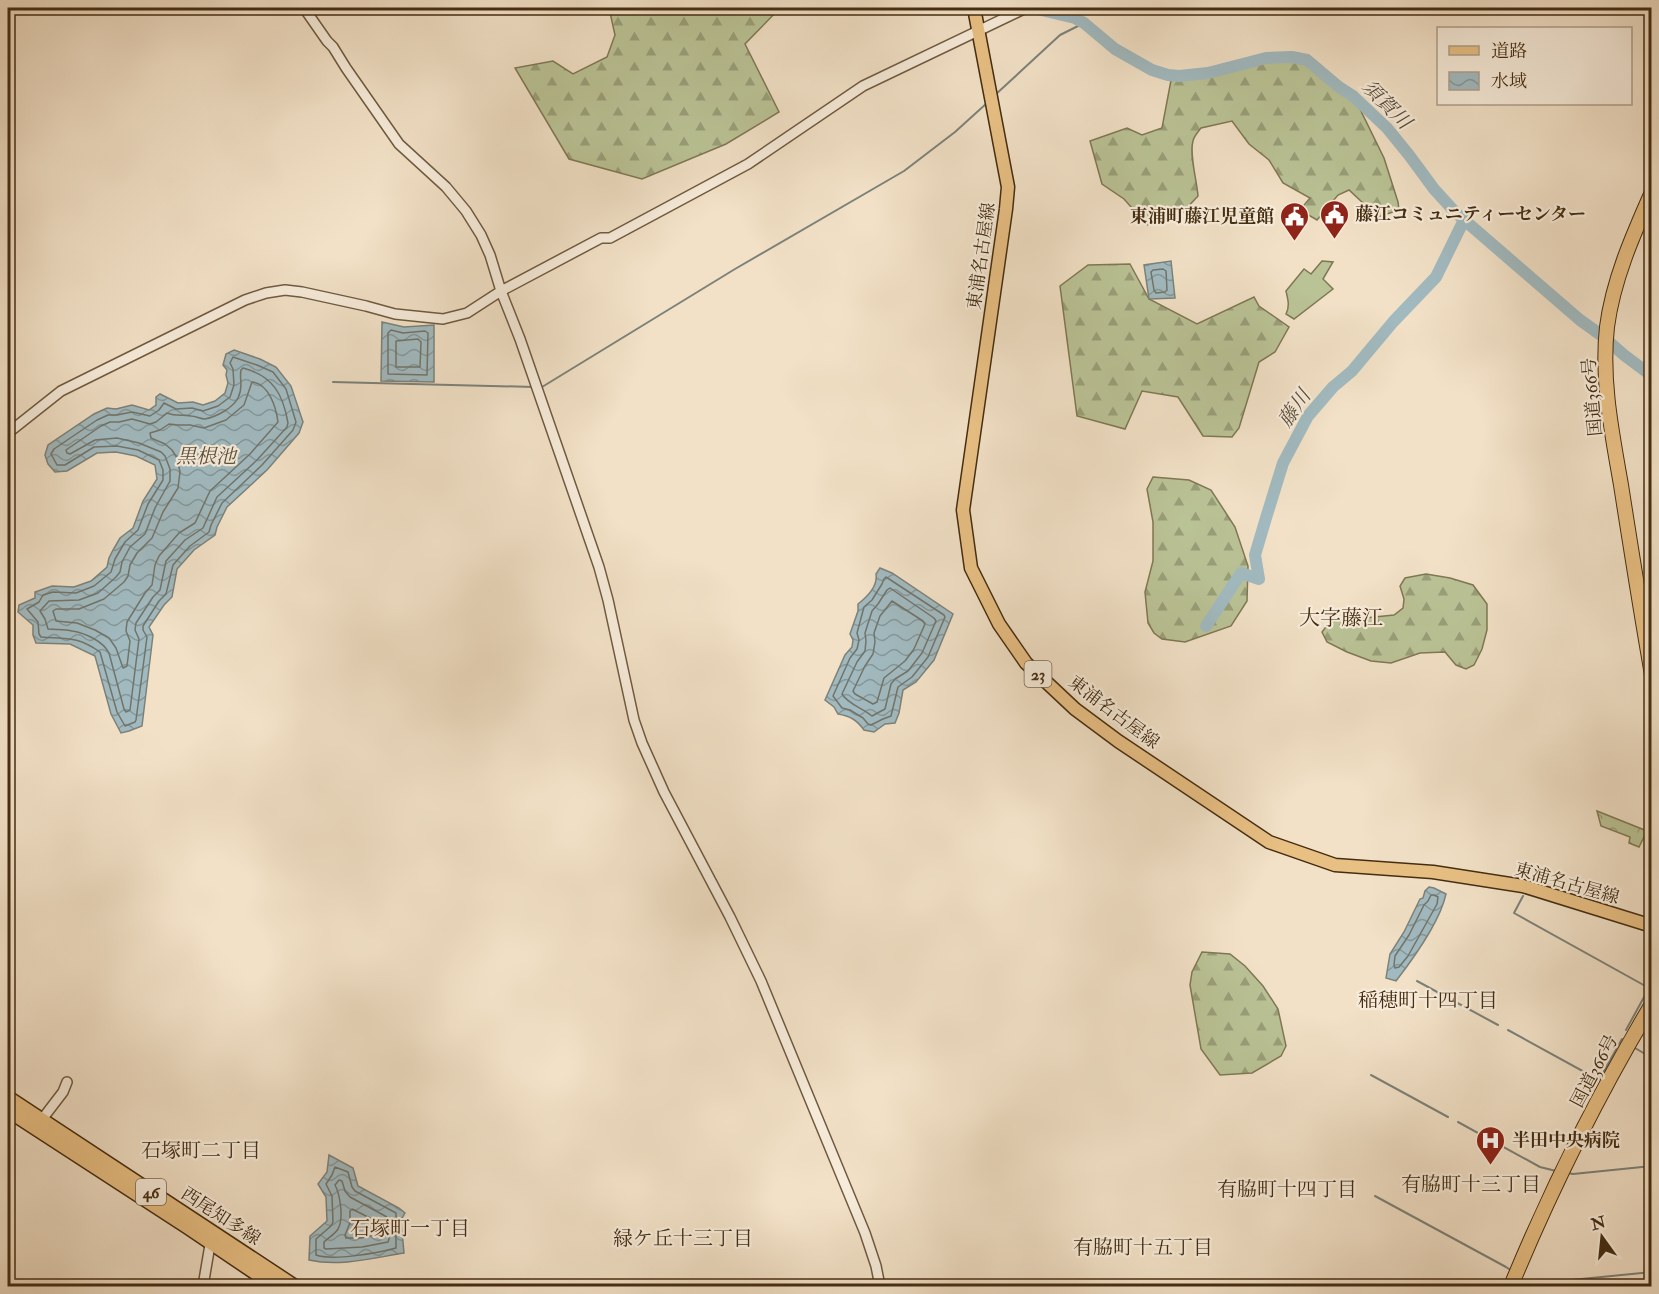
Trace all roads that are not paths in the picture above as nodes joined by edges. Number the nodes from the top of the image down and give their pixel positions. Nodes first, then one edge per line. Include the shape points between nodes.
1 (304, 8) edge
2 (974, 9) edge
3 (1023, 9) edge
4 (978, 30) junction
5 (1652, 192) edge
6 (501, 291) junction
7 (8, 433) edge
8 (1652, 675) edge
9 (1652, 926) edge
10 (1652, 1005) edge
11 (66, 1082) dead end
12 (8, 1097) edge
13 (8, 1111) edge
14 (39, 1124) junction
15 (212, 1237) junction
16 (1514, 1279) edge
17 (203, 1287) edge
18 (274, 1287) edge
19 (295, 1287) edge
20 (880, 1287) edge

1 - 6 street via 399,144 466,210 490,255
2 - 4 main road, 東浦名古屋線 / 23
3 - 4 street
4 - 6 street via 863,86 748,164
4 - 9 main road, 東浦名古屋線 / 23 via 1008,187 963,510 971,568 999,624 1026,663 1075,709 1118,741 1269,842 1335,865 1433,872 1523,886
5 - 8 highway, 国道366号 via 1611,304 1605,358 1613,437
6 - 7 street via 467,313 443,319 395,314 285,290 253,297 61,391
6 - 20 street via 599,567 642,744 760,981 865,1233
10 - 16 highway, 国道366号 via 1583,1130
11 - 14 street
12 - 14 main road, 西尾知多線 / 46
13 - 14 main road, 西尾知多線 / 46
14 - 15 main road, 西尾知多線 / 46
15 - 17 street
15 - 18 main road, 西尾知多線 / 46
15 - 19 main road, 西尾知多線 / 46

